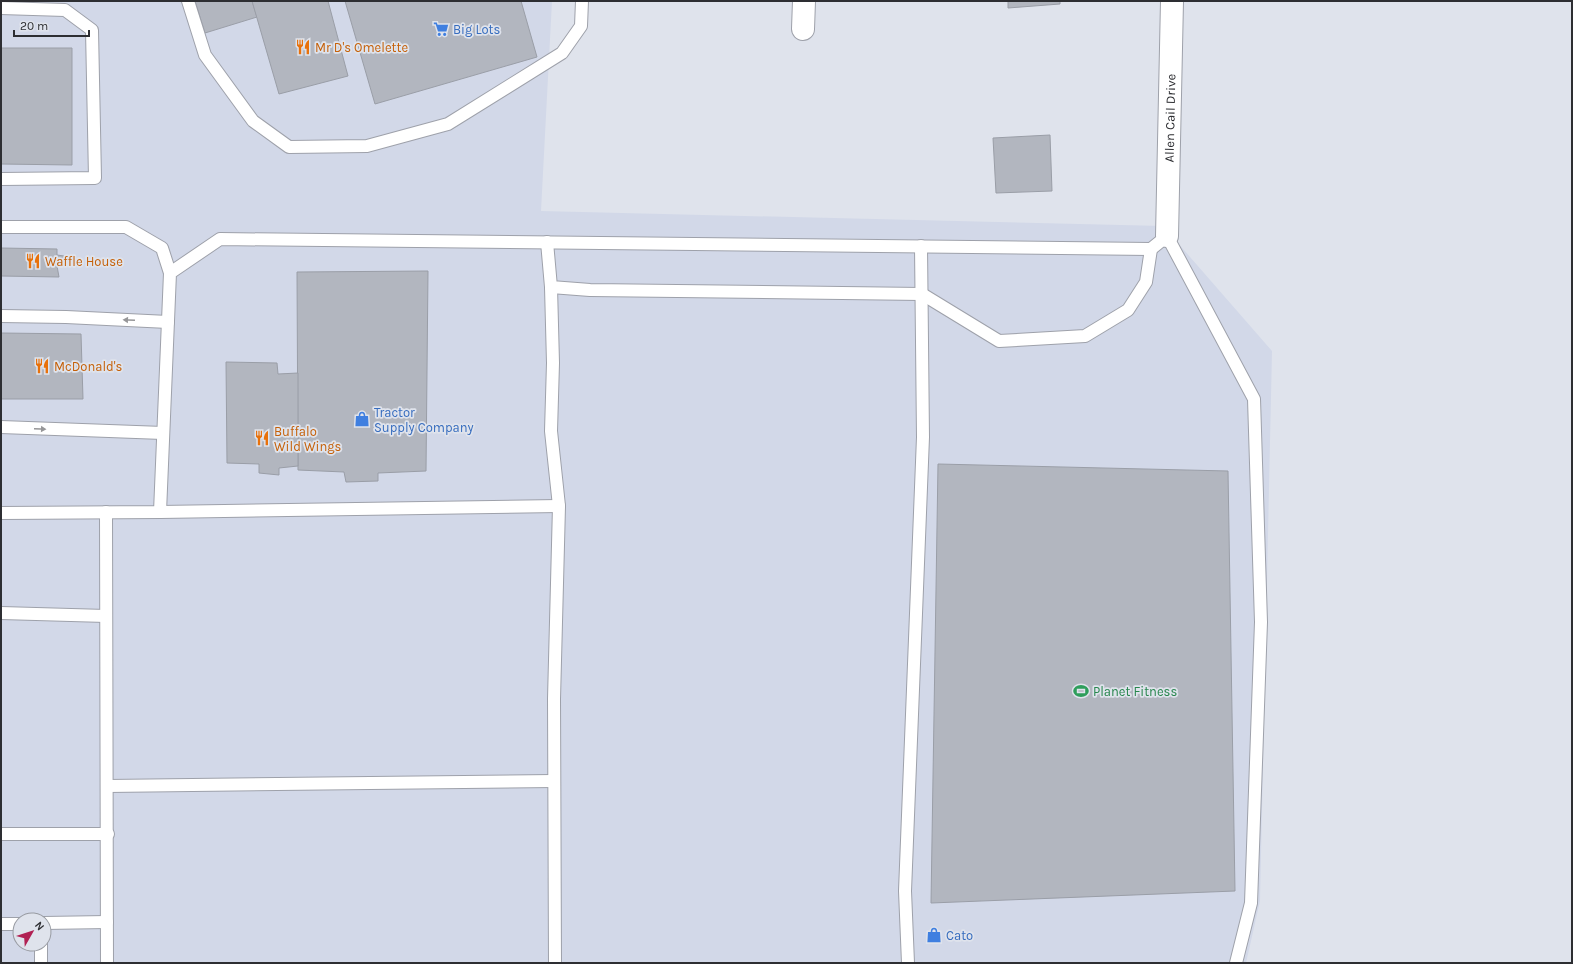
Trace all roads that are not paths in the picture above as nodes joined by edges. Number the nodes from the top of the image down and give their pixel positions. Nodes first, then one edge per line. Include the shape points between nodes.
1 (188, 1) edge
2 (582, 1) edge
3 (804, 1) edge
4 (1172, 1) edge
5 (1, 8) edge
6 (804, 30) dead end
7 (1, 179) edge
8 (1, 227) edge
9 (547, 242) junction
10 (1159, 242) junction
11 (921, 246) junction
12 (170, 272) junction
13 (551, 287) junction
14 (922, 294) junction
15 (1, 316) edge
16 (168, 322) junction
17 (1, 427) edge
18 (163, 433) junction
19 (559, 506) junction
20 (106, 512) junction
21 (160, 512) junction
22 (1, 513) edge
23 (1, 613) edge
24 (106, 616) junction
25 (554, 781) junction
26 (106, 786) junction
27 (1, 834) edge
28 (108, 834) junction
29 (107, 922) junction
30 (52, 923) edge
31 (1, 924) edge
32 (12, 924) edge
33 (41, 952) edge
34 (41, 963) edge
35 (107, 963) edge
36 (555, 963) edge
37 (908, 963) edge
38 (1236, 963) edge

1 - 2 lane via 205,54 252,121 289,147 367,146 448,124 562,53 581,26
3 - 6 street
4 - 10 street, Allen Cail Drive
5 - 7 lane via 65,10 92,30 95,178
8 - 12 lane via 126,228 162,248
9 - 11 lane
9 - 12 lane via 220,239
9 - 13 lane
10 - 11 lane
10 - 14 lane via 1146,282 1128,310 1085,336 999,341
10 - 38 lane via 1254,399 1261,622 1251,903
11 - 14 lane
12 - 16 lane
13 - 14 lane via 590,290
13 - 19 lane via 551,431
14 - 37 lane via 922,444 905,891
16 -> 15 lane
16 - 18 lane
17 -> 18 lane
18 - 21 lane
19 - 21 lane
19 - 25 lane
20 - 21 lane
20 - 22 lane
20 - 24 lane
23 - 24 lane
24 - 26 lane
25 - 26 lane
25 - 36 lane
26 - 28 lane
27 - 28 lane
28 - 29 lane
29 - 30 lane
29 - 35 lane
31 - 32 lane
33 - 34 lane

